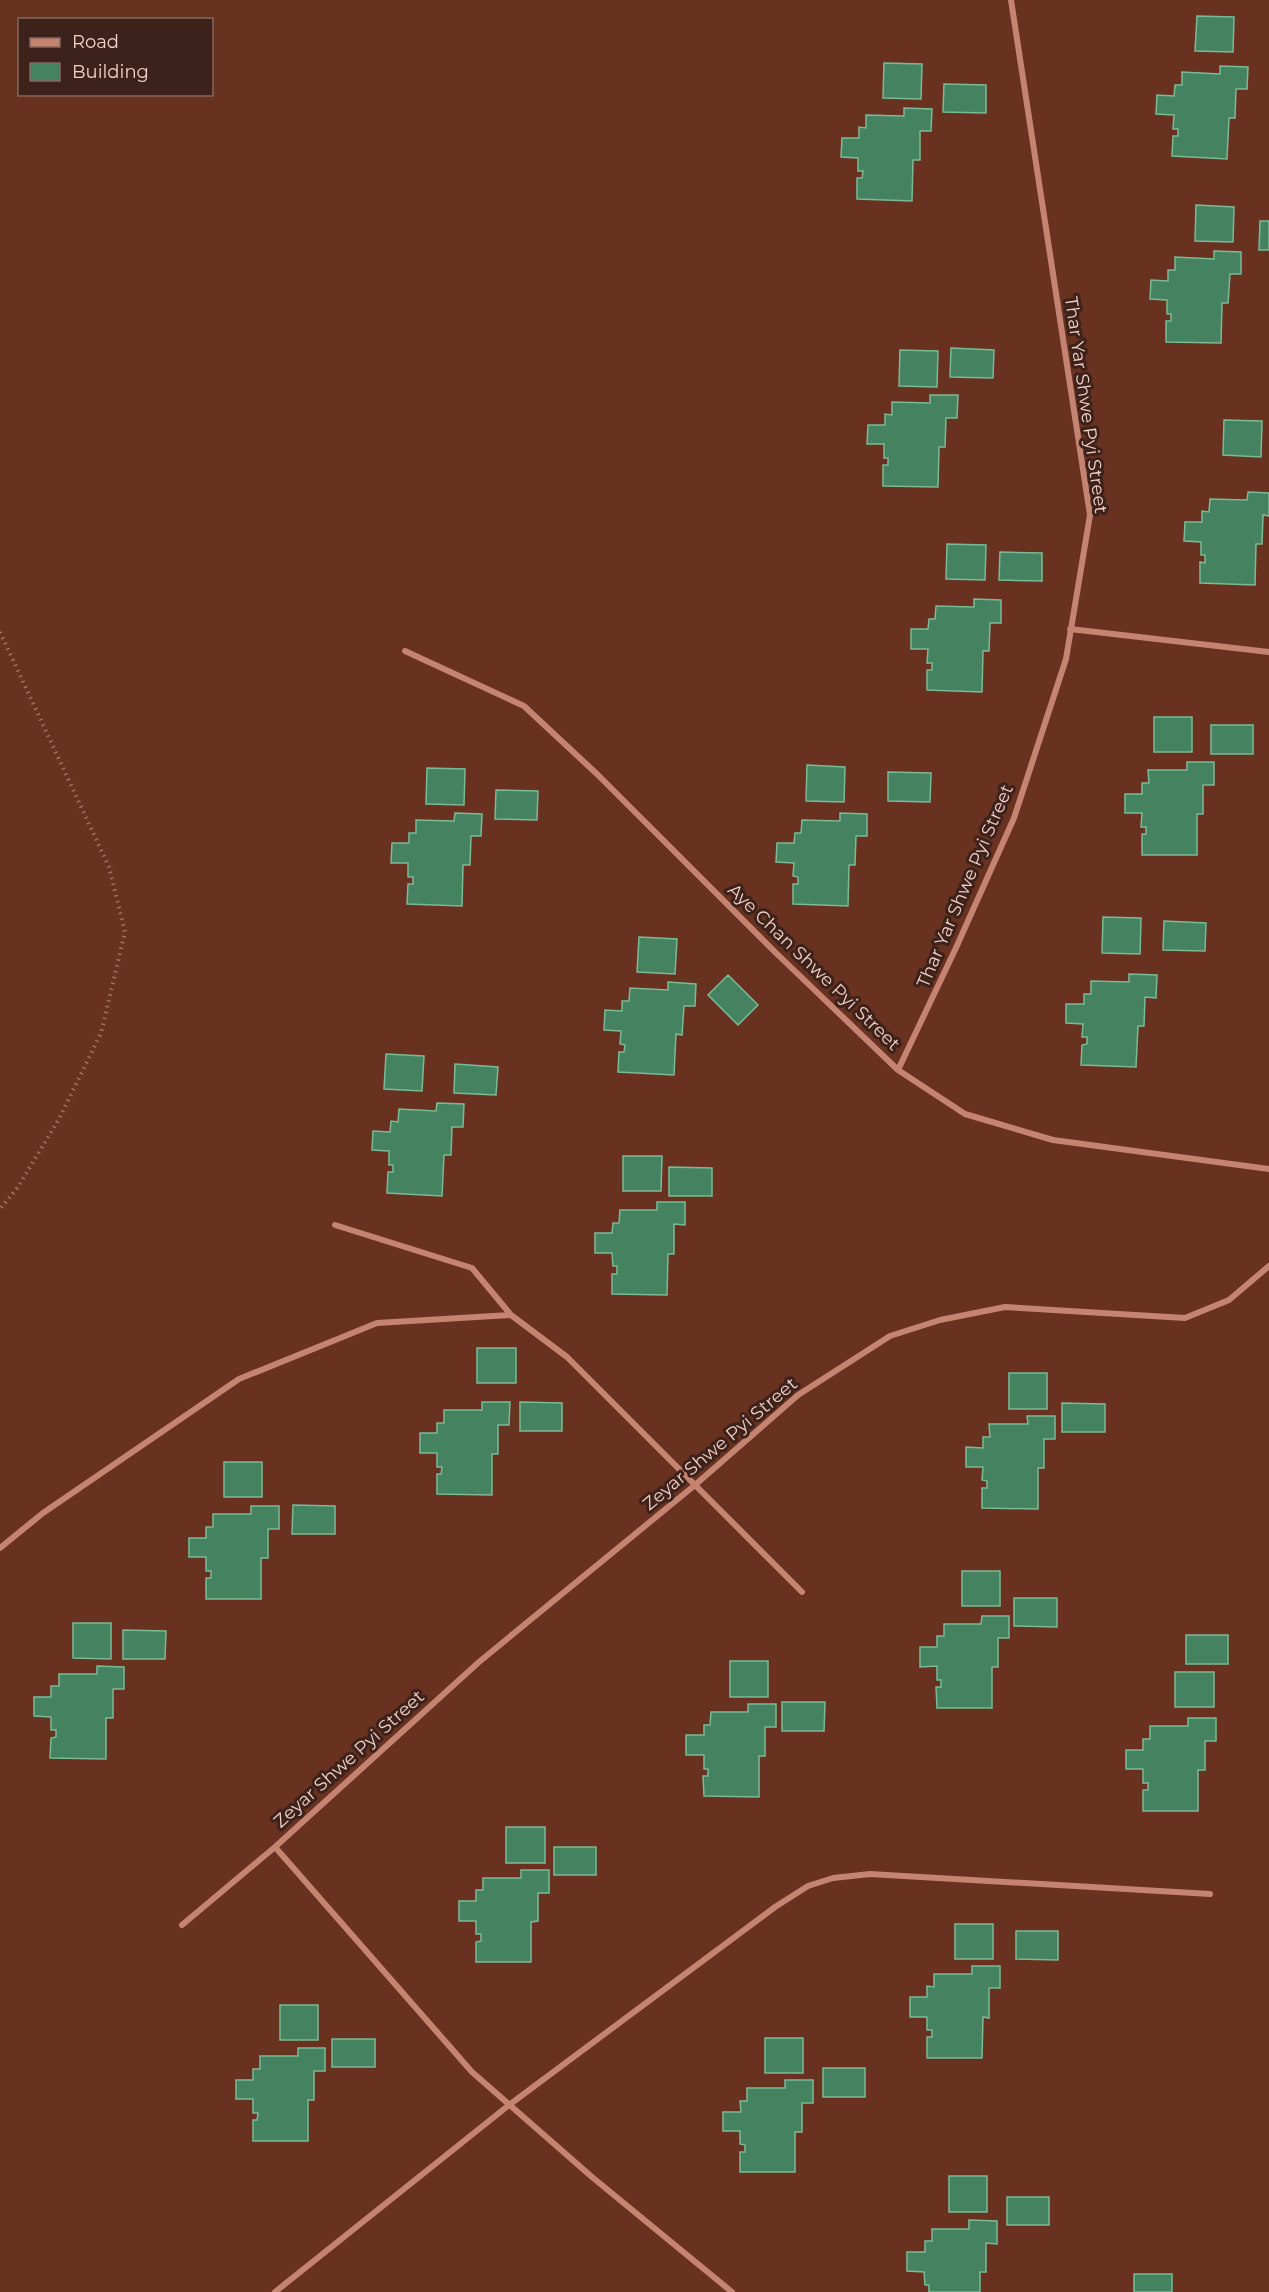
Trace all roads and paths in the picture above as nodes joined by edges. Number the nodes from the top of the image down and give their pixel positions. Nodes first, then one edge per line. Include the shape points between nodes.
1 (1011, 0) edge
2 (1070, 629) junction
3 (0, 632) edge
4 (405, 651) dead end
5 (1269, 652) edge
6 (898, 1070) junction
7 (1269, 1169) edge
8 (0, 1209) edge
9 (335, 1225) dead end
10 (1269, 1266) edge
11 (511, 1315) junction
12 (694, 1485) junction
13 (0, 1548) edge
14 (802, 1592) dead end
15 (275, 1847) junction
16 (1210, 1894) dead end
17 (182, 1925) dead end
18 (509, 2105) junction
19 (275, 2292) edge
20 (732, 2292) edge

1 - 2 street, Thar Yar Shwe Pyi Street via 1090,515
2 - 5 street
2 - 6 street, Thar Yar Shwe Pyi Street via 1066,659 1014,818
3 - 8 path via 109,867 124,932 101,1033 59,1119
4 - 6 street, Aye Chan Shwe Pyi Street via 524,706
6 - 7 street, Aye Chan Shwe Pyi Street via 964,1114 1053,1140
9 - 11 street via 472,1268
10 - 12 street, Zeyar Shwe Pyi Street via 1229,1300 1185,1318 1005,1307 940,1320 890,1336 798,1395
11 - 12 street via 567,1357
11 - 13 street via 376,1323 239,1379 42,1512
12 - 14 street
12 - 15 street, Zeyar Shwe Pyi Street via 479,1662
15 - 17 street, Zeyar Shwe Pyi Street
15 - 18 street via 472,2072
16 - 18 street via 870,1874 833,1878 808,1886 775,1907
18 - 19 street
18 - 20 street

